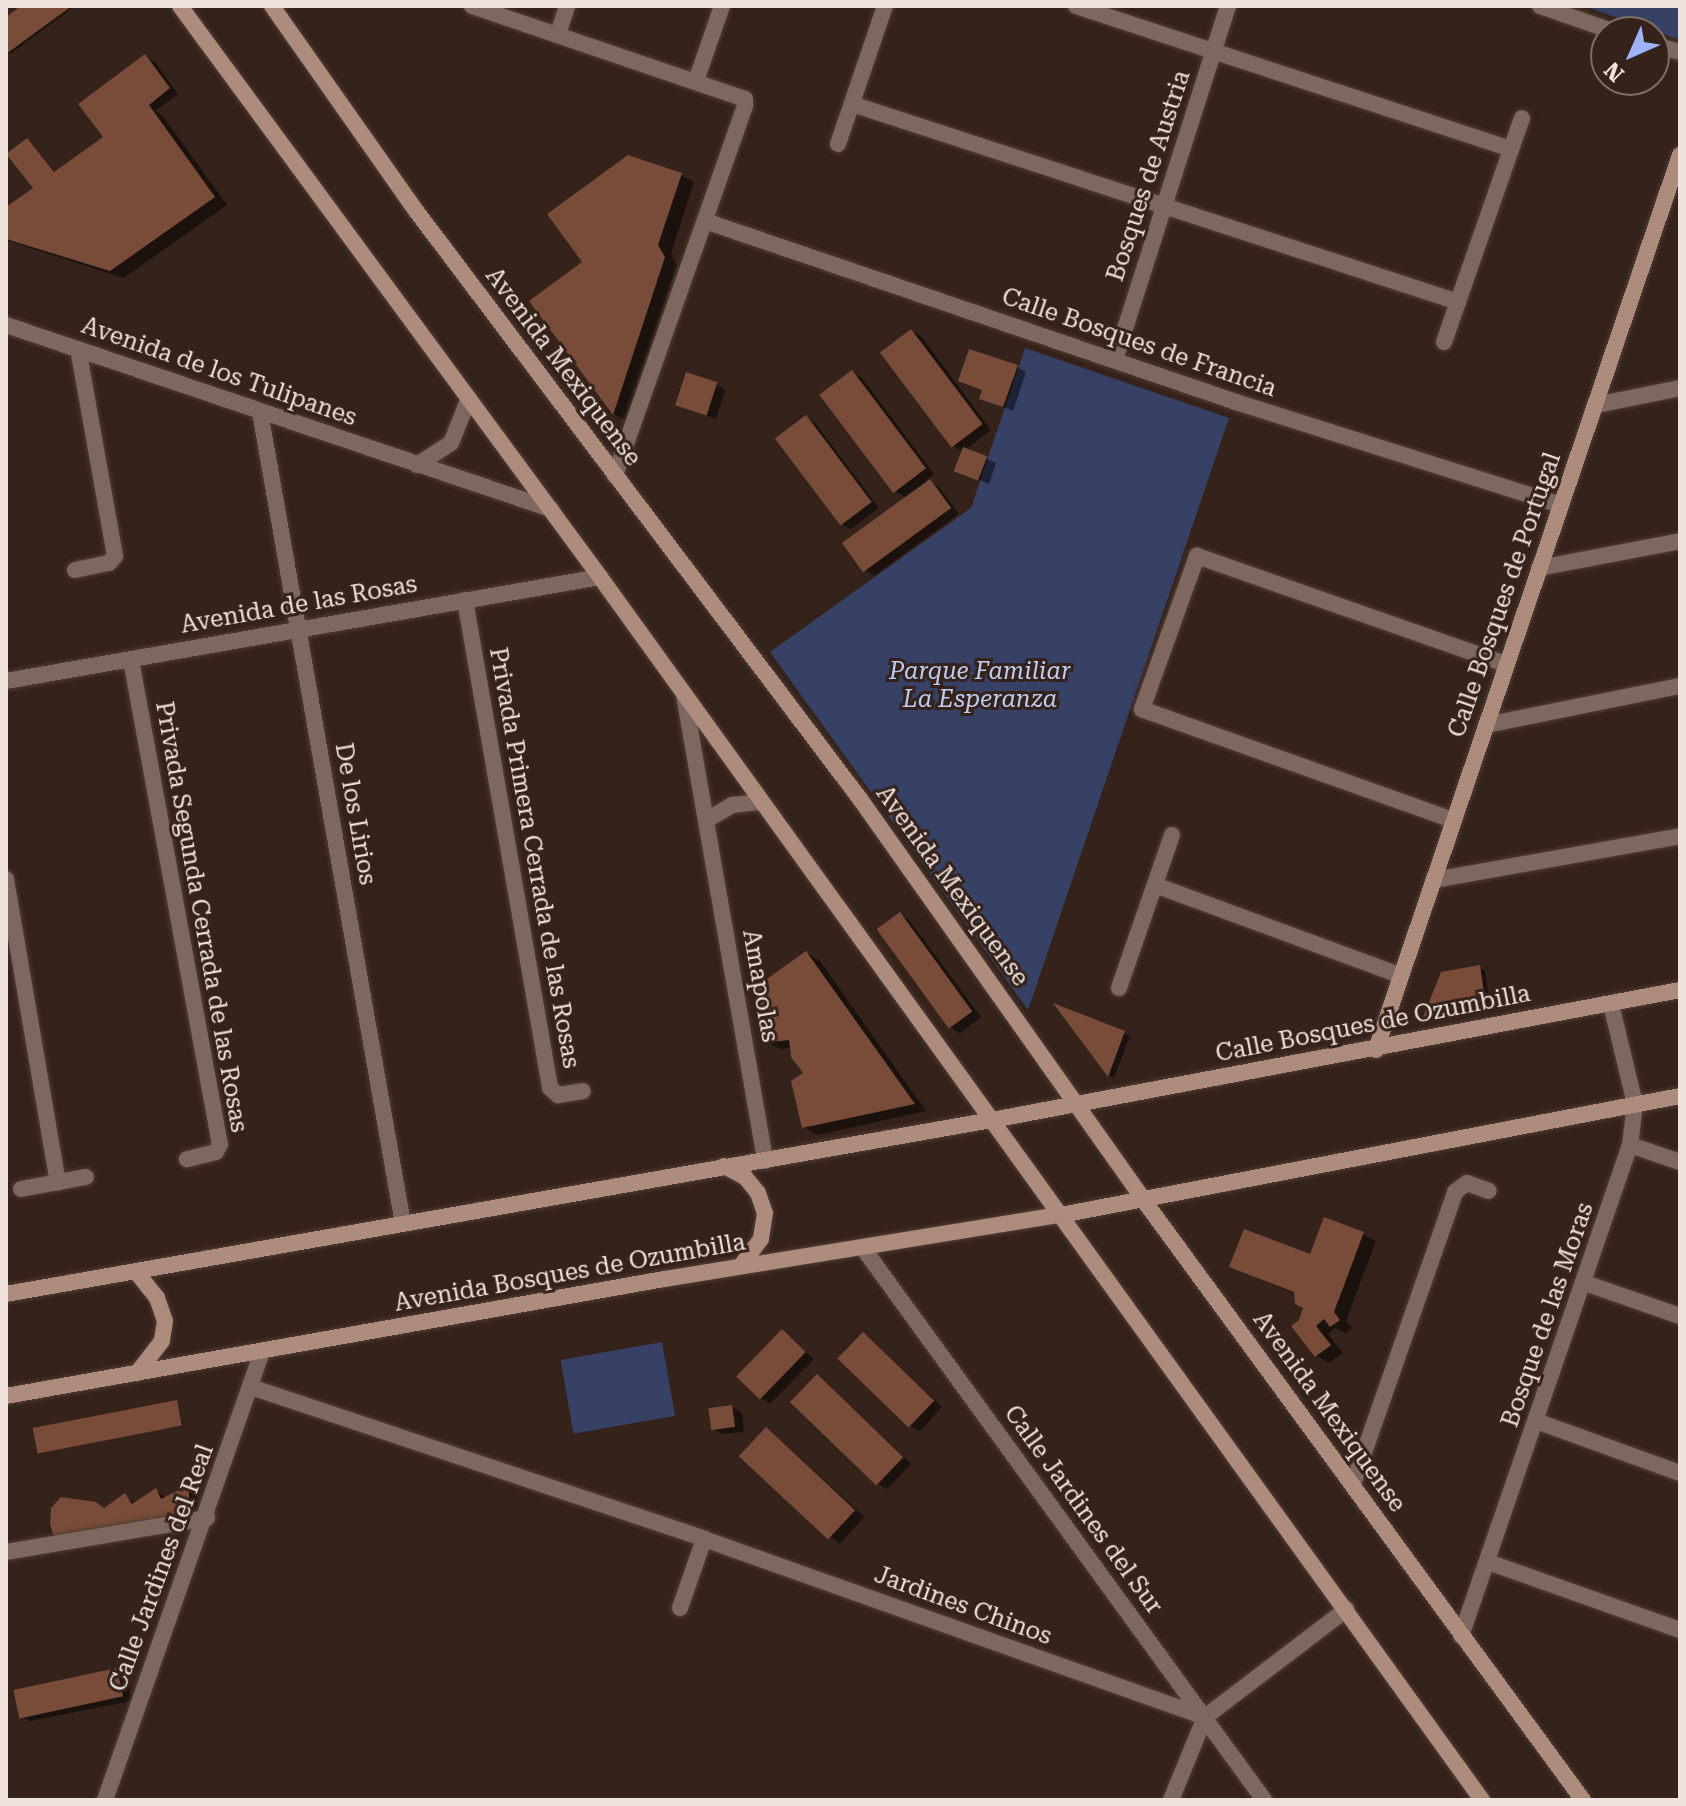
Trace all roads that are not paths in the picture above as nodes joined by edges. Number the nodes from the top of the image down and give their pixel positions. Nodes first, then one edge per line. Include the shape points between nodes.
1 (180, 6) edge
2 (272, 6) edge
3 (472, 6) edge
4 (567, 6) edge
5 (722, 6) edge
6 (885, 6) edge
7 (1076, 6) edge
8 (1228, 6) edge
9 (1540, 6) edge
10 (1590, 23) edge
11 (558, 34) junction
12 (1213, 52) junction
13 (696, 81) junction
14 (852, 104) junction
15 (1522, 118) dead end
16 (838, 144) dead end
17 (1510, 149) junction
18 (1680, 155) edge
19 (1165, 209) junction
20 (705, 221) junction
21 (1458, 302) junction
22 (6, 325) edge
23 (1444, 342) dead end
24 (78, 349) junction
25 (1115, 360) junction
26 (1680, 388) edge
27 (469, 398) junction
28 (1596, 405) junction
29 (260, 412) junction
30 (417, 465) junction
31 (615, 476) junction
32 (1560, 505) junction
33 (551, 509) junction
34 (1680, 541) edge
35 (1539, 568) junction
36 (75, 570) dead end
37 (600, 577) junction
38 (465, 600) junction
39 (298, 629) junction
40 (131, 660) junction
41 (1506, 664) junction
42 (6, 681) edge
43 (1680, 686) edge
44 (684, 695) junction
45 (1486, 725) junction
46 (762, 802) junction
47 (707, 820) junction
48 (1453, 820) junction
49 (1172, 835) dead end
50 (1680, 836) edge
51 (6, 879) edge
52 (1434, 880) junction
53 (1155, 885) junction
54 (1400, 975) junction
55 (1119, 988) dead end
56 (1680, 990) edge
57 (1611, 1004) junction
58 (1376, 1050) junction
59 (583, 1091) dead end
60 (1680, 1096) edge
61 (1074, 1103) junction
62 (1635, 1104) junction
63 (992, 1120) junction
64 (1630, 1145) junction
65 (187, 1159) dead end
66 (765, 1161) junction
67 (1680, 1162) edge
68 (724, 1166) junction
69 (86, 1177) dead end
70 (58, 1183) junction
71 (21, 1189) dead end
72 (1489, 1191) dead end
73 (1142, 1198) junction
74 (1061, 1215) junction
75 (403, 1224) junction
76 (863, 1248) junction
77 (741, 1266) junction
78 (137, 1273) junction
79 (1585, 1283) junction
80 (6, 1294) edge
81 (1680, 1316) edge
82 (262, 1352) junction
83 (137, 1373) junction
84 (251, 1387) junction
85 (6, 1396) edge
86 (1536, 1421) junction
87 (1680, 1473) edge
88 (1353, 1484) junction
89 (207, 1518) junction
90 (704, 1539) junction
91 (6, 1552) edge
92 (1488, 1562) junction
93 (680, 1608) dead end
94 (1347, 1609) junction
95 (1680, 1630) edge
96 (1461, 1636) junction
97 (1205, 1717) junction
98 (105, 1800) edge
99 (1171, 1800) edge
100 (1264, 1800) edge
101 (1482, 1800) edge
102 (1583, 1800) edge

1 - 27 main road
2 - 31 main road, Avenida Mexiquense via 417,212
3 - 11 street
4 - 11 street
5 - 13 street
6 - 14 street
7 - 12 street
8 - 12 street, Bosques de Austria
9 - 10 street
11 - 13 street
12 - 17 street
12 - 19 street, Bosques de Austria
13 - 20 street via 745,99
14 - 16 street
14 - 19 street
15 - 17 street
17 - 21 street
18 - 28 main road, Calle Bosques de Portugal
19 - 21 street
19 - 25 street, Bosques de Austria
20 - 25 street, Calle Bosques de Francia
20 - 31 street
21 - 23 street
22 - 24 street, Avenida de los Tulipanes
24 - 29 street, Avenida de los Tulipanes
24 - 36 street via 115,556 109,563
25 - 32 street, Calle Bosques de Francia
26 - 28 street
27 - 30 street via 451,443
27 - 33 main road
28 - 32 main road, Calle Bosques de Portugal
29 - 30 street, Avenida de los Tulipanes
29 - 39 street, De los Lirios
30 - 33 street, Avenida de los Tulipanes
31 - 61 main road, Avenida Mexiquense via 860,799
32 - 35 main road, Calle Bosques de Portugal
33 - 37 main road
34 - 35 street
35 - 41 main road, Calle Bosques de Portugal
37 - 38 street, Avenida de las Rosas
37 - 44 main road
38 - 39 street, Avenida de las Rosas
38 - 59 street, Privada Primera Cerrada de las Rosas via 550,1088 558,1095
39 - 40 street, Avenida de las Rosas
39 - 75 street, De los Lirios
40 - 42 street, Avenida de las Rosas
40 - 65 street, Privada Segunda Cerrada de las Rosas via 220,1144 216,1152
41 - 45 main road, Calle Bosques de Portugal
41 - 48 street via 1197,556 1142,709
43 - 45 street
44 - 46 main road
44 - 47 street, Amapolas
45 - 48 main road, Calle Bosques de Portugal
46 - 47 street via 732,805
46 - 63 main road
47 - 66 street, Amapolas
48 - 52 main road, Calle Bosques de Portugal
49 - 53 street
50 - 52 street
51 - 70 street
52 - 54 main road, Calle Bosques de Portugal
53 - 54 street
53 - 55 street
54 - 58 main road, Calle Bosques de Portugal
56 - 57 main road, Calle Bosques de Ozumbilla
57 - 58 main road, Calle Bosques de Ozumbilla
57 - 62 street, Bosque de las Moras
58 - 61 main road, Calle Bosques de Ozumbilla
60 - 62 main road
61 - 63 main road
61 - 73 main road, Avenida Mexiquense
62 - 64 street, Bosque de las Moras
62 - 73 main road
63 - 66 main road
63 - 74 main road
64 - 67 street
64 - 79 street, Bosque de las Moras
66 - 68 main road
68 - 75 main road
68 - 77 main road via 745,1177 765,1213 761,1239
69 - 70 street
70 - 71 street
72 - 88 street via 1467,1183 1455,1192
73 - 74 main road, Avenida Bosques de Ozumbilla
73 - 88 main road, Avenida Mexiquense
74 - 76 main road, Avenida Bosques de Ozumbilla
74 - 94 main road
75 - 78 main road
76 - 77 main road, Avenida Bosques de Ozumbilla
76 - 97 street, Calle Jardines del Sur
77 - 82 main road, Avenida Bosques de Ozumbilla
78 - 80 main road
78 - 83 main road via 157,1298 165,1321 162,1341
79 - 81 street
79 - 86 street, Bosque de las Moras
82 - 83 main road, Avenida Bosques de Ozumbilla
82 - 84 street, Calle Jardines del Real
83 - 85 main road, Avenida Bosques de Ozumbilla
84 - 89 street, Calle Jardines del Real
84 - 90 street, Jardines Chinos
86 - 87 street
86 - 92 street, Bosque de las Moras
88 - 96 main road, Avenida Mexiquense
89 - 91 street
89 - 98 street, Calle Jardines del Real
90 - 93 street
90 - 97 street, Jardines Chinos
92 - 95 street
92 - 96 street, Bosque de las Moras
94 - 97 street
94 - 101 main road
96 - 102 main road, Avenida Mexiquense
97 - 99 street
97 - 100 street, Calle Jardines del Sur

